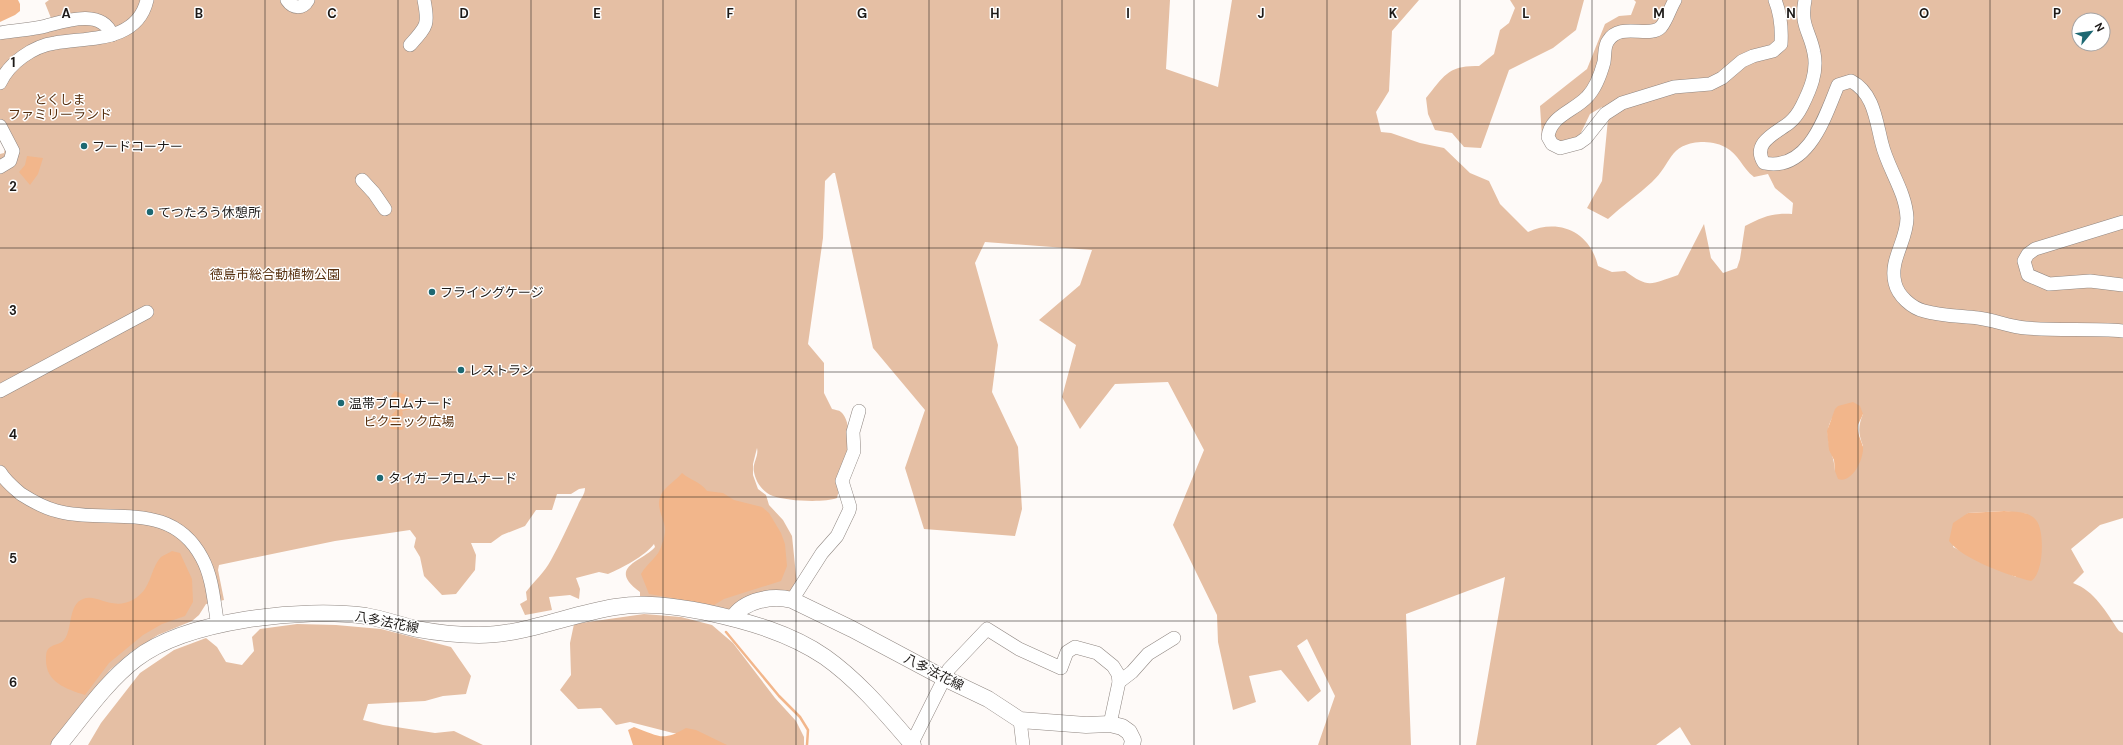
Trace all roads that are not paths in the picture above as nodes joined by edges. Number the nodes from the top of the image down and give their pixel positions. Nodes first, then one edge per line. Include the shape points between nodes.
1 (147, 0) edge
2 (287, 0) edge
3 (308, 0) edge
4 (424, 0) edge
5 (1675, 0) edge
6 (1775, 0) edge
7 (1805, 0) edge
8 (0, 33) edge
9 (112, 35) junction
10 (410, 45) dead end
11 (0, 83) edge
12 (0, 126) edge
13 (0, 167) edge
14 (362, 180) dead end
15 (385, 209) dead end
16 (2123, 222) edge
17 (2123, 285) edge
18 (147, 312) dead end
19 (2123, 331) edge
20 (0, 391) edge
21 (859, 411) dead end
22 (0, 472) edge
23 (792, 600) junction
24 (733, 618) junction
25 (218, 626) junction
26 (1174, 638) dead end
27 (944, 678) junction
28 (1119, 682) junction
29 (1020, 720) junction
30 (1110, 724) junction
31 (59, 745) edge
32 (912, 745) edge
33 (1023, 745) edge
34 (1132, 745) edge

1 - 9 street via 142,15 135,23 126,30
2 - 3 street via 298,7
4 - 10 street via 428,18 426,25
5 - 6 street via 1661,27 1654,31 1625,31 1607,41 1603,63 1587,98 1551,125 1548,137 1552,144 1560,148 1579,143 1605,114 1622,103 1674,87 1710,84 1722,78 1742,61 1773,51 1780,44 1782,32 1781,18
7 - 19 street via 1803,19 1814,54 1815,72 1800,110 1790,122 1764,141 1760,147 1760,157 1764,163 1784,163 1800,154 1822,123 1838,85 1851,81 1860,86 1874,110 1883,152 1906,207 1906,230 1893,264 1893,273 1897,287 1911,305 1924,311 1987,319 2025,328 2094,328
8 - 9 street via 46,26 59,21 89,18 110,29
9 - 11 street via 44,46 15,62
12 - 13 street via 13,151 10,161
14 - 15 street
16 - 17 street via 2035,249 2024,261 2028,275 2049,284 2090,281
18 - 20 street
21 - 23 street via 854,432 852,461 842,481 850,511 837,536 822,553
22 - 25 street via 13,487 32,501 56,511 149,518 164,522 179,532 202,557 208,571
23 - 24 main road, 八多法花線 via 783,598 755,602 738,610
23 - 27 main road, 八多法花線
24 - 25 main road, 八多法花線 via 679,607 648,604 614,607 492,635 461,635 420,629 366,616 303,612
24 - 32 main road, 八多法花線 via 772,630 825,657 851,678
25 - 31 main road, 八多法花線 via 158,645 136,659 116,677
26 - 28 street via 1148,654
27 - 28 street via 949,669 987,629 1019,649 1061,668 1067,652 1075,647 1097,654 1113,666
27 - 29 main road, 八多法花線 via 988,699
27 - 32 street
28 - 30 street
29 - 30 main road, 八多法花線 via 1086,725
29 - 33 street
30 - 34 main road, 八多法花線 via 1129,732 1133,740

